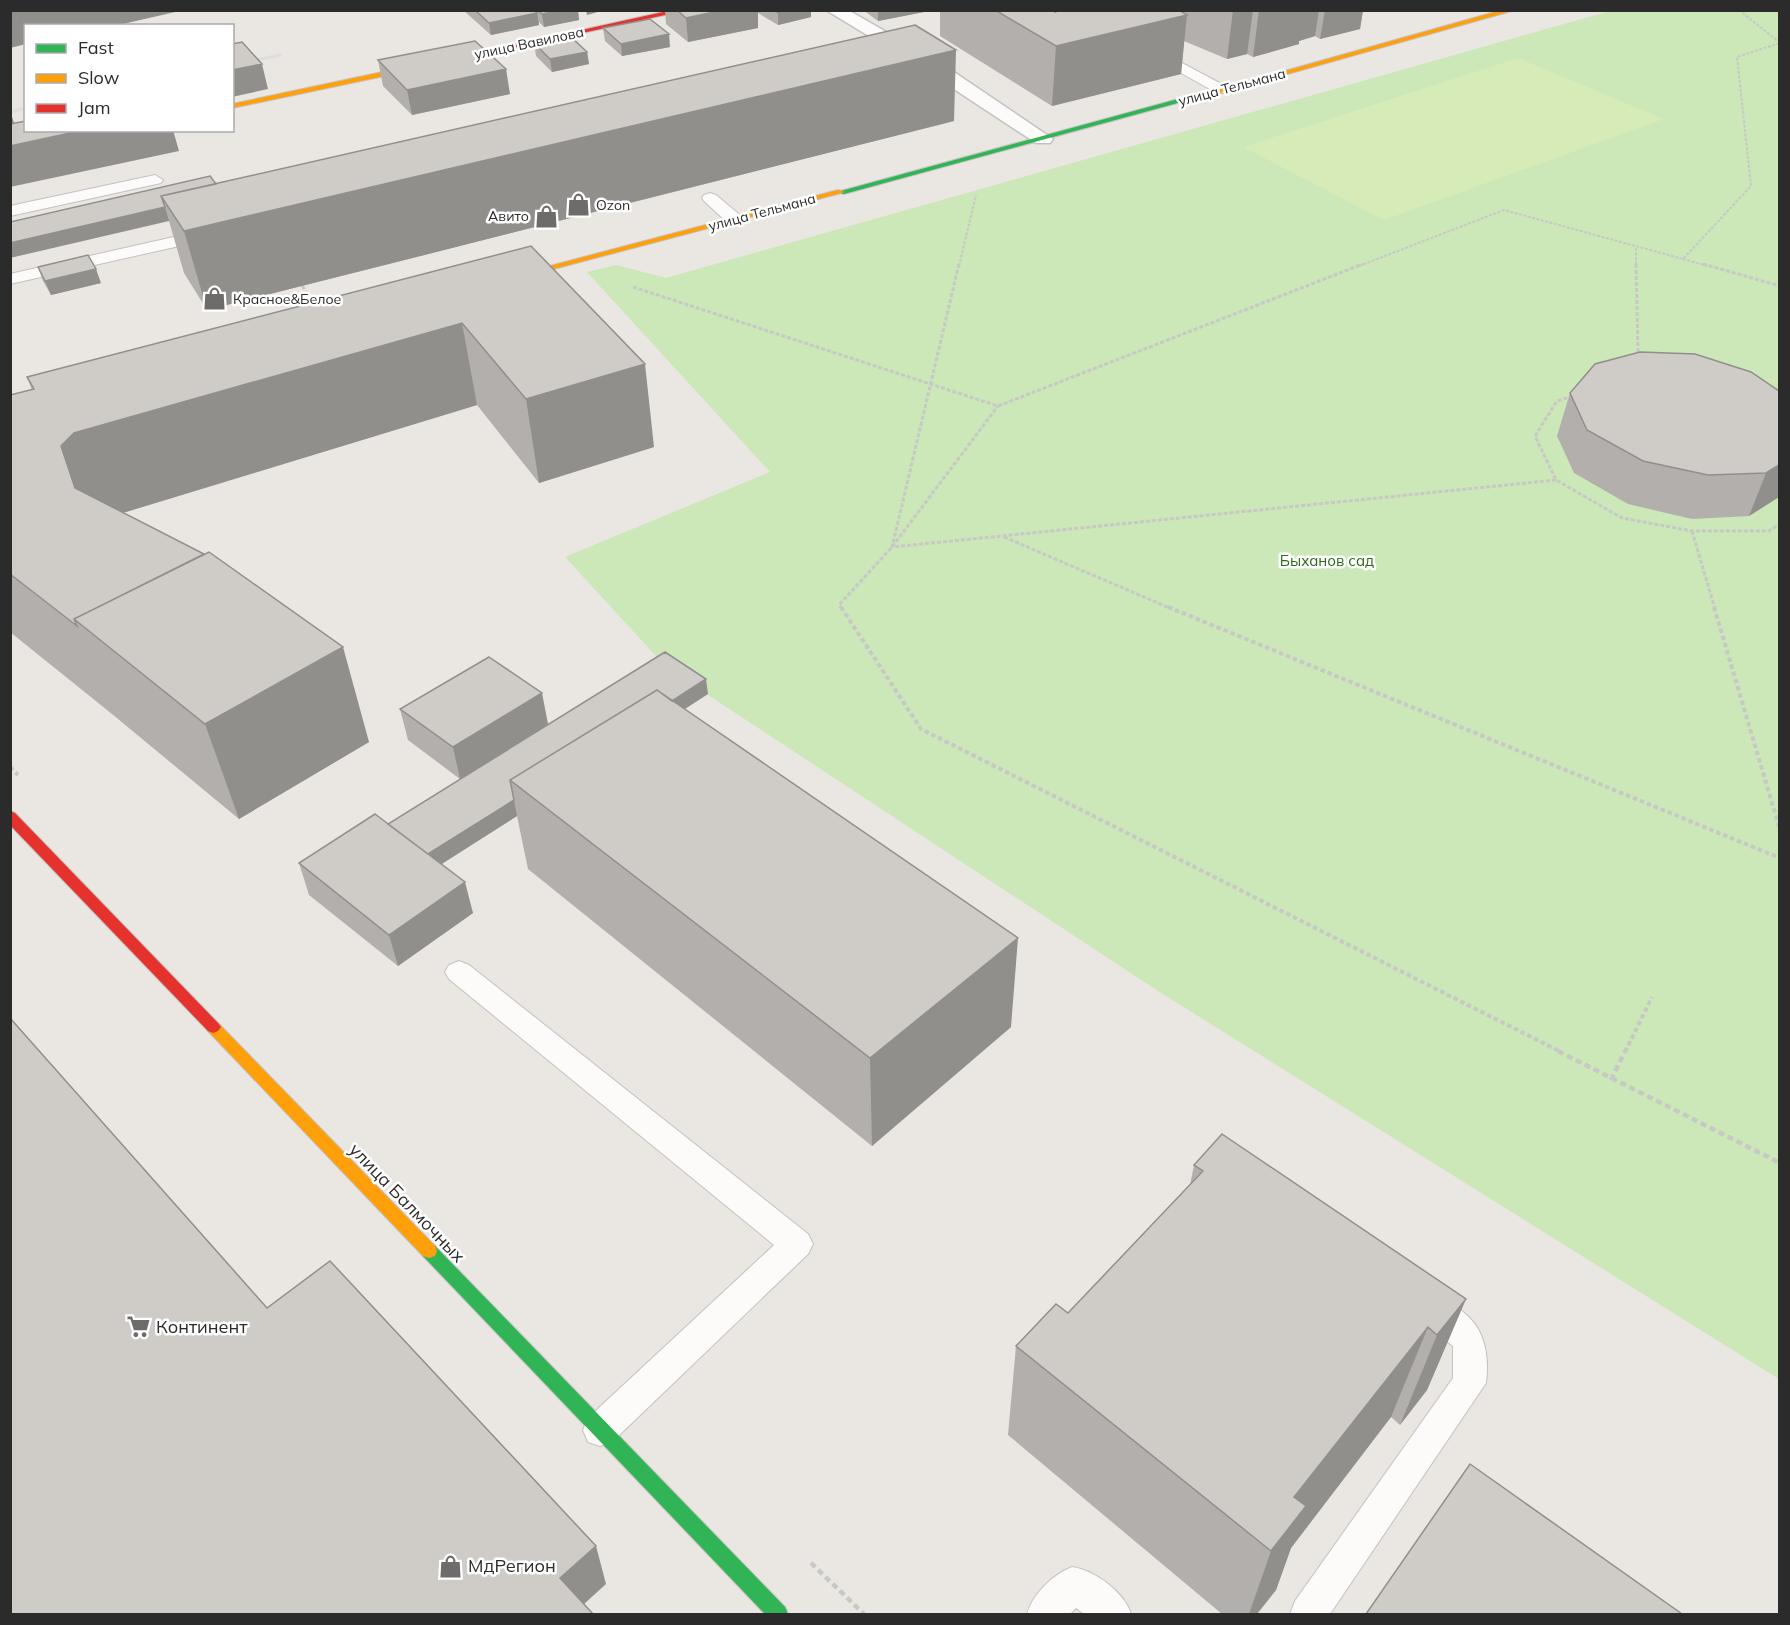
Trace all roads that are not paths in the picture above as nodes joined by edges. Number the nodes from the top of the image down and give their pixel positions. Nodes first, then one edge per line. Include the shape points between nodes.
1 (685, 10) edge
2 (834, 10) edge
3 (1512, 10) edge
4 (1138, 46) edge
5 (935, 68) junction
6 (912, 73) edge
7 (1222, 90) junction
8 (234, 106) edge
9 (1043, 139) junction
10 (155, 180) dead end
11 (710, 198) dead end
12 (10, 211) edge
13 (735, 219) junction
14 (221, 231) edge
15 (10, 279) edge
16 (495, 282) edge
17 (10, 816) edge
18 (459, 972) dead end
19 (1396, 1287) edge
20 (600, 1430) junction
21 (778, 1614) edge
22 (1045, 1614) edge
23 (1113, 1614) edge
24 (1308, 1614) edge

1 - 8 street, улица Вавилова
2 - 5 street
3 - 7 street, улица Тельмана
4 - 7 lane
5 - 6 lane
5 - 9 street
7 - 9 street, улица Тельмана
9 - 13 street, улица Тельмана
10 - 12 lane
11 - 13 lane
13 - 16 street, улица Тельмана
14 - 15 lane
17 - 20 street, улица Балмочных
18 - 20 lane via 797,1244
19 - 24 lane via 1464,1332 1473,1355 1468,1383
20 - 21 street, улица Балмочных
22 - 23 lane via 1072,1585

